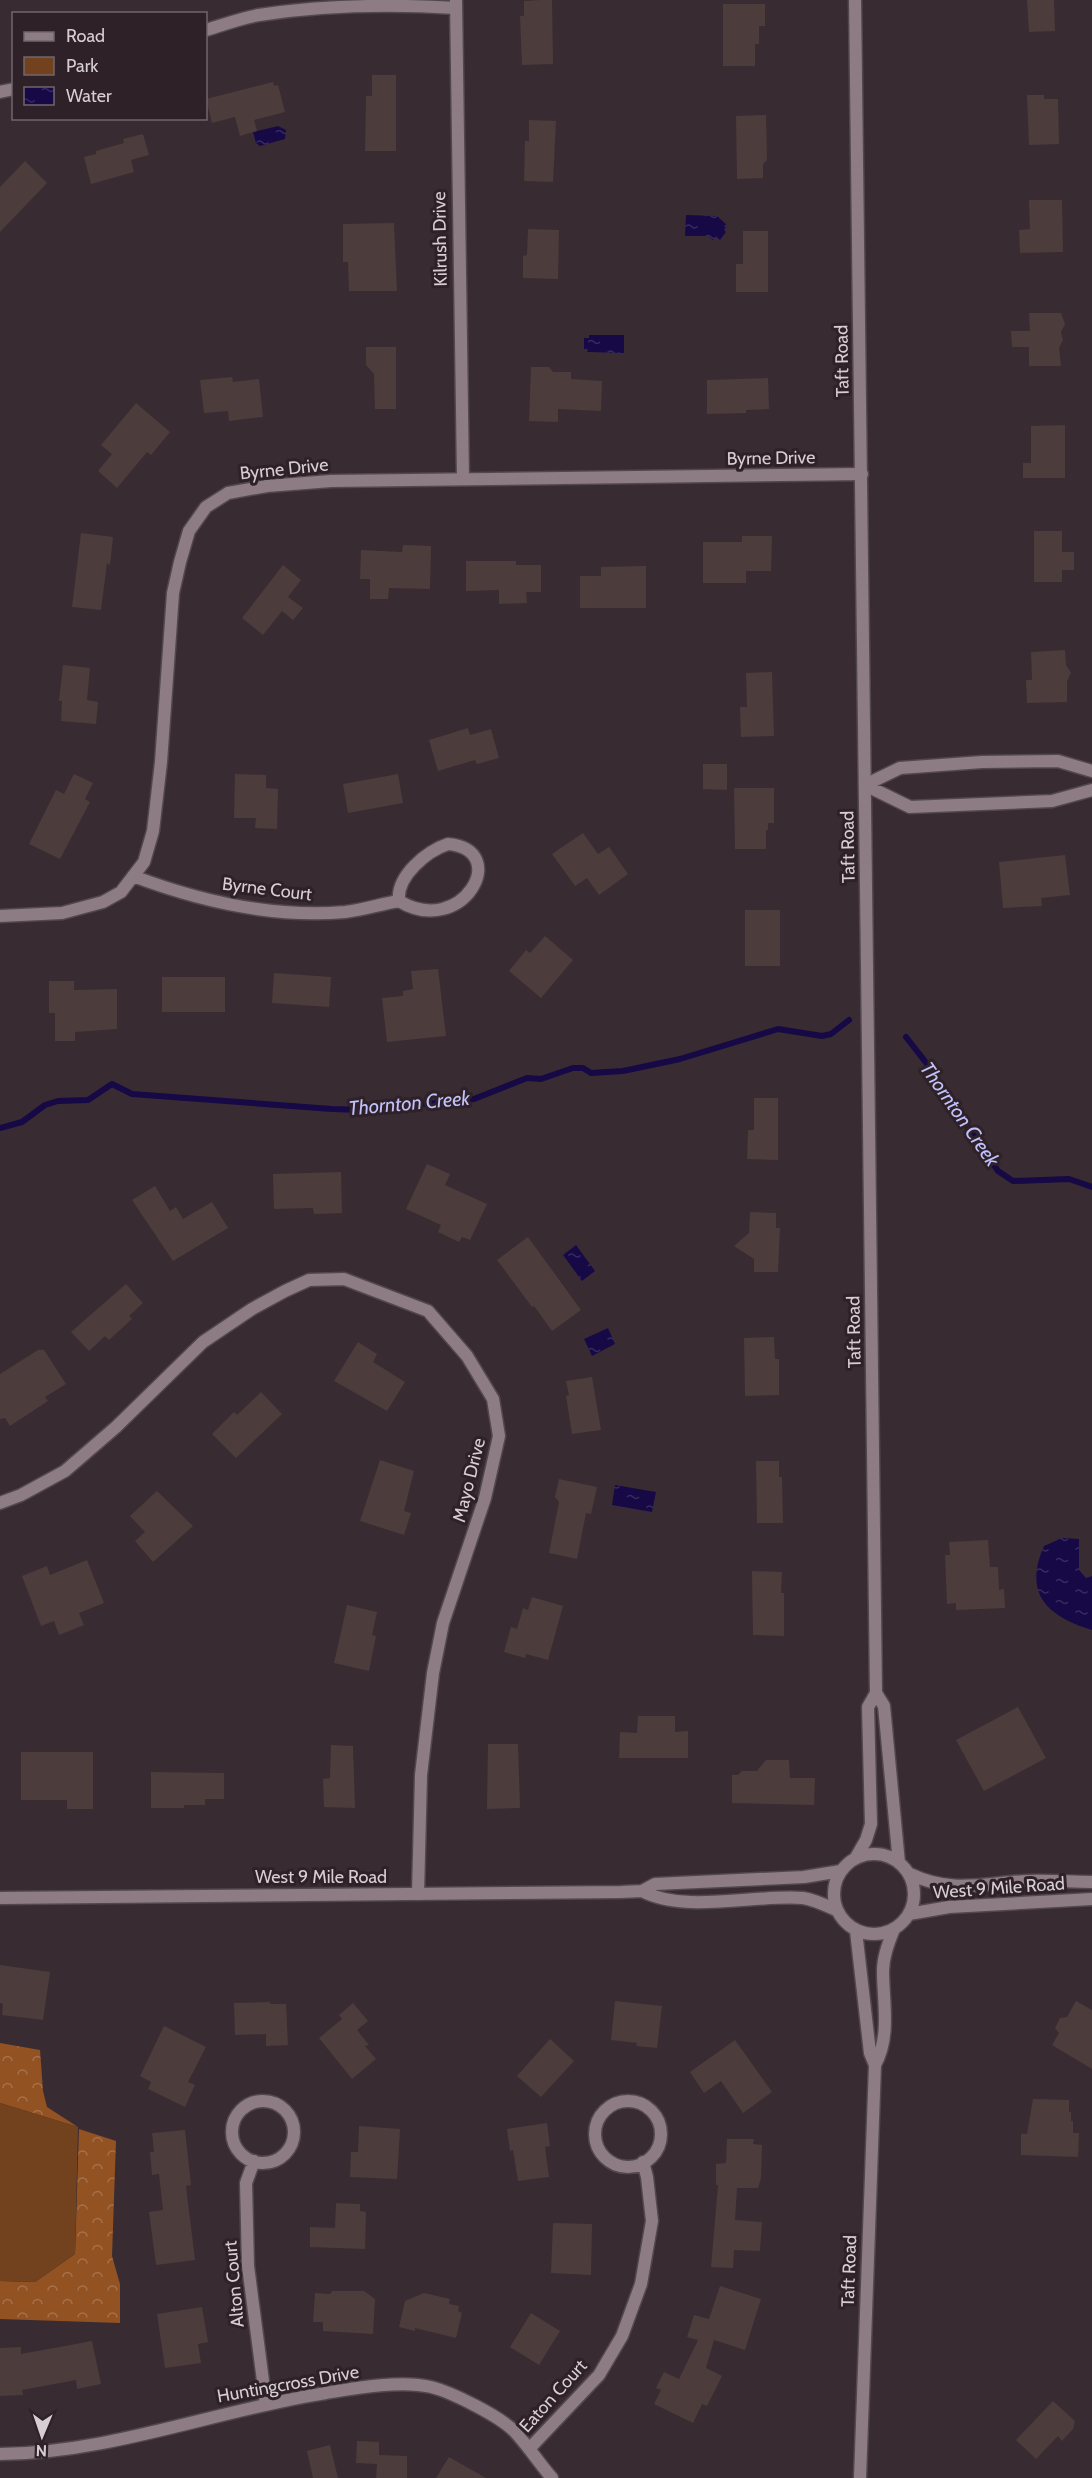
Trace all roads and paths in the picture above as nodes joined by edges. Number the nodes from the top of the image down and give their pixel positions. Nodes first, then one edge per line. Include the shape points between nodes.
1 (855, 0) edge
2 (456, 4) edge
3 (207, 30) edge
4 (862, 474) junction
5 (463, 478) junction
6 (1092, 771) edge
7 (865, 785) junction
8 (1092, 790) edge
9 (133, 876) junction
10 (399, 900) junction
11 (0, 916) edge
12 (0, 1503) edge
13 (876, 1693) junction
14 (855, 1859) junction
15 (899, 1863) junction
16 (841, 1871) junction
17 (910, 1874) junction
18 (1092, 1882) edge
19 (642, 1892) junction
20 (418, 1894) junction
21 (0, 1898) edge
22 (1092, 1899) edge
23 (838, 1911) junction
24 (909, 1914) junction
25 (894, 1929) junction
26 (856, 1930) junction
27 (875, 2065) junction
28 (254, 2161) junction
29 (643, 2162) junction
30 (266, 2404) junction
31 (529, 2449) junction
32 (0, 2454) edge
33 (552, 2478) edge
34 (860, 2478) edge

1 - 4 street, Taft Road
2 - 3 street via 348,7 257,16
2 - 5 street, Kilrush Drive
4 - 5 street, Byrne Drive
4 - 7 street, Taft Road
5 - 9 street, Byrne Drive via 267,486 228,493 206,507 189,531 173,593 153,831 144,862
6 - 7 street via 1058,761 982,762 900,768
7 - 8 street via 910,807 1052,801
7 - 13 street, Taft Road
9 - 10 street, Byrne Court via 201,898 262,909 347,912
9 - 11 street, Byrne Drive via 121,891 103,902 62,913
10 - 10 street via 412,908 456,905 465,899 477,880 478,866 472,854 461,846 448,844 435,849 422,858 404,881
12 - 20 street, Mayo Drive via 65,1471 203,1342 252,1309 309,1280 344,1279 428,1311 467,1356 493,1399 499,1436 482,1508 443,1623 433,1673 421,1775
13 - 14 street, Taft Road via 868,1707 871,1824
13 - 15 street, Taft Road via 884,1706
14 - 15 street via 879,1856
14 - 16 street
15 - 17 street
16 - 19 street, West 9 Mile Road via 804,1877 655,1884
16 - 23 street via 836,1884
17 - 18 street, West 9 Mile Road via 949,1887 1030,1881
17 - 24 street via 914,1888
19 - 20 street, West 9 Mile Road
19 - 23 street, West 9 Mile Road via 657,1899 804,1899
20 - 21 street, West 9 Mile Road
22 - 24 street, West 9 Mile Road via 949,1907
23 - 26 street
24 - 25 street
25 - 26 street via 882,1934
25 - 27 street, Taft Road via 883,1968 882,2052
26 - 27 street, Taft Road via 870,2054
27 - 34 street, Taft Road
28 - 28 street via 277,2160 292,2144 295,2134 288,2113 270,2101 250,2103 231,2125 239,2153
28 - 30 street, Alton Court via 246,2183 248,2266
29 - 29 street via 659,2147 661,2125 654,2113 639,2102 617,2102 600,2116 596,2126 598,2147 604,2156 623,2167
29 - 31 street, Eaton Court via 652,2221 641,2284 622,2336 599,2374
30 - 31 street, Huntingcross Drive via 351,2389 430,2387 475,2406 513,2430
30 - 32 street, Huntingcross Drive via 64,2449
31 - 33 street, Huntingcross Drive

